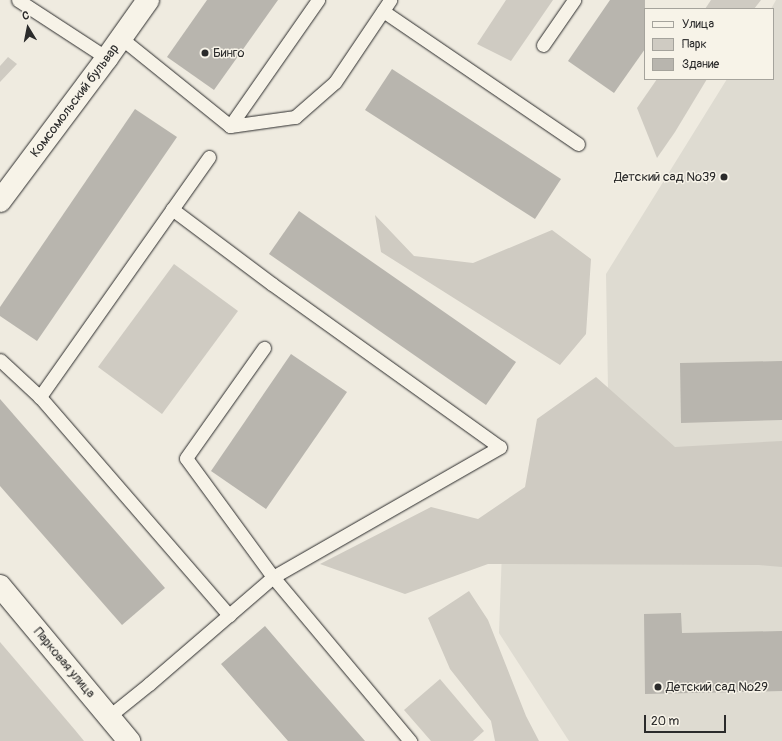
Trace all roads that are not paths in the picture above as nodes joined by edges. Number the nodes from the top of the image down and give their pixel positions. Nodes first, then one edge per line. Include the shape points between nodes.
1 (18, 0) edge
2 (148, 0) edge
3 (318, 0) edge
4 (390, 0) edge
5 (574, 0) edge
6 (383, 11) junction
7 (122, 38) junction
8 (543, 45) dead end
9 (107, 58) junction
10 (230, 126) junction
11 (578, 144) dead end
12 (208, 157) dead end
13 (4, 189) edge
14 (172, 209) junction
15 (264, 348) dead end
16 (0, 360) edge
17 (40, 397) junction
18 (273, 577) junction
19 (0, 586) edge
20 (229, 616) junction
21 (108, 716) junction
22 (129, 741) edge
23 (410, 741) edge

1 - 9 lane
2 - 7 street, Комсомольский бульвар
3 - 10 lane
4 - 6 lane
5 - 8 lane
6 - 10 lane via 335,82 295,117
6 - 11 lane
7 - 9 street, Комсомольский бульвар
7 - 10 lane
9 - 13 street, Комсомольский бульвар
12 - 14 lane
14 - 17 lane
14 - 18 lane via 500,447
15 - 18 lane via 186,458
16 - 17 lane
17 - 20 lane
18 - 20 lane
18 - 23 lane
19 - 21 street, Парковая улица
20 - 21 lane
21 - 22 street, Парковая улица

